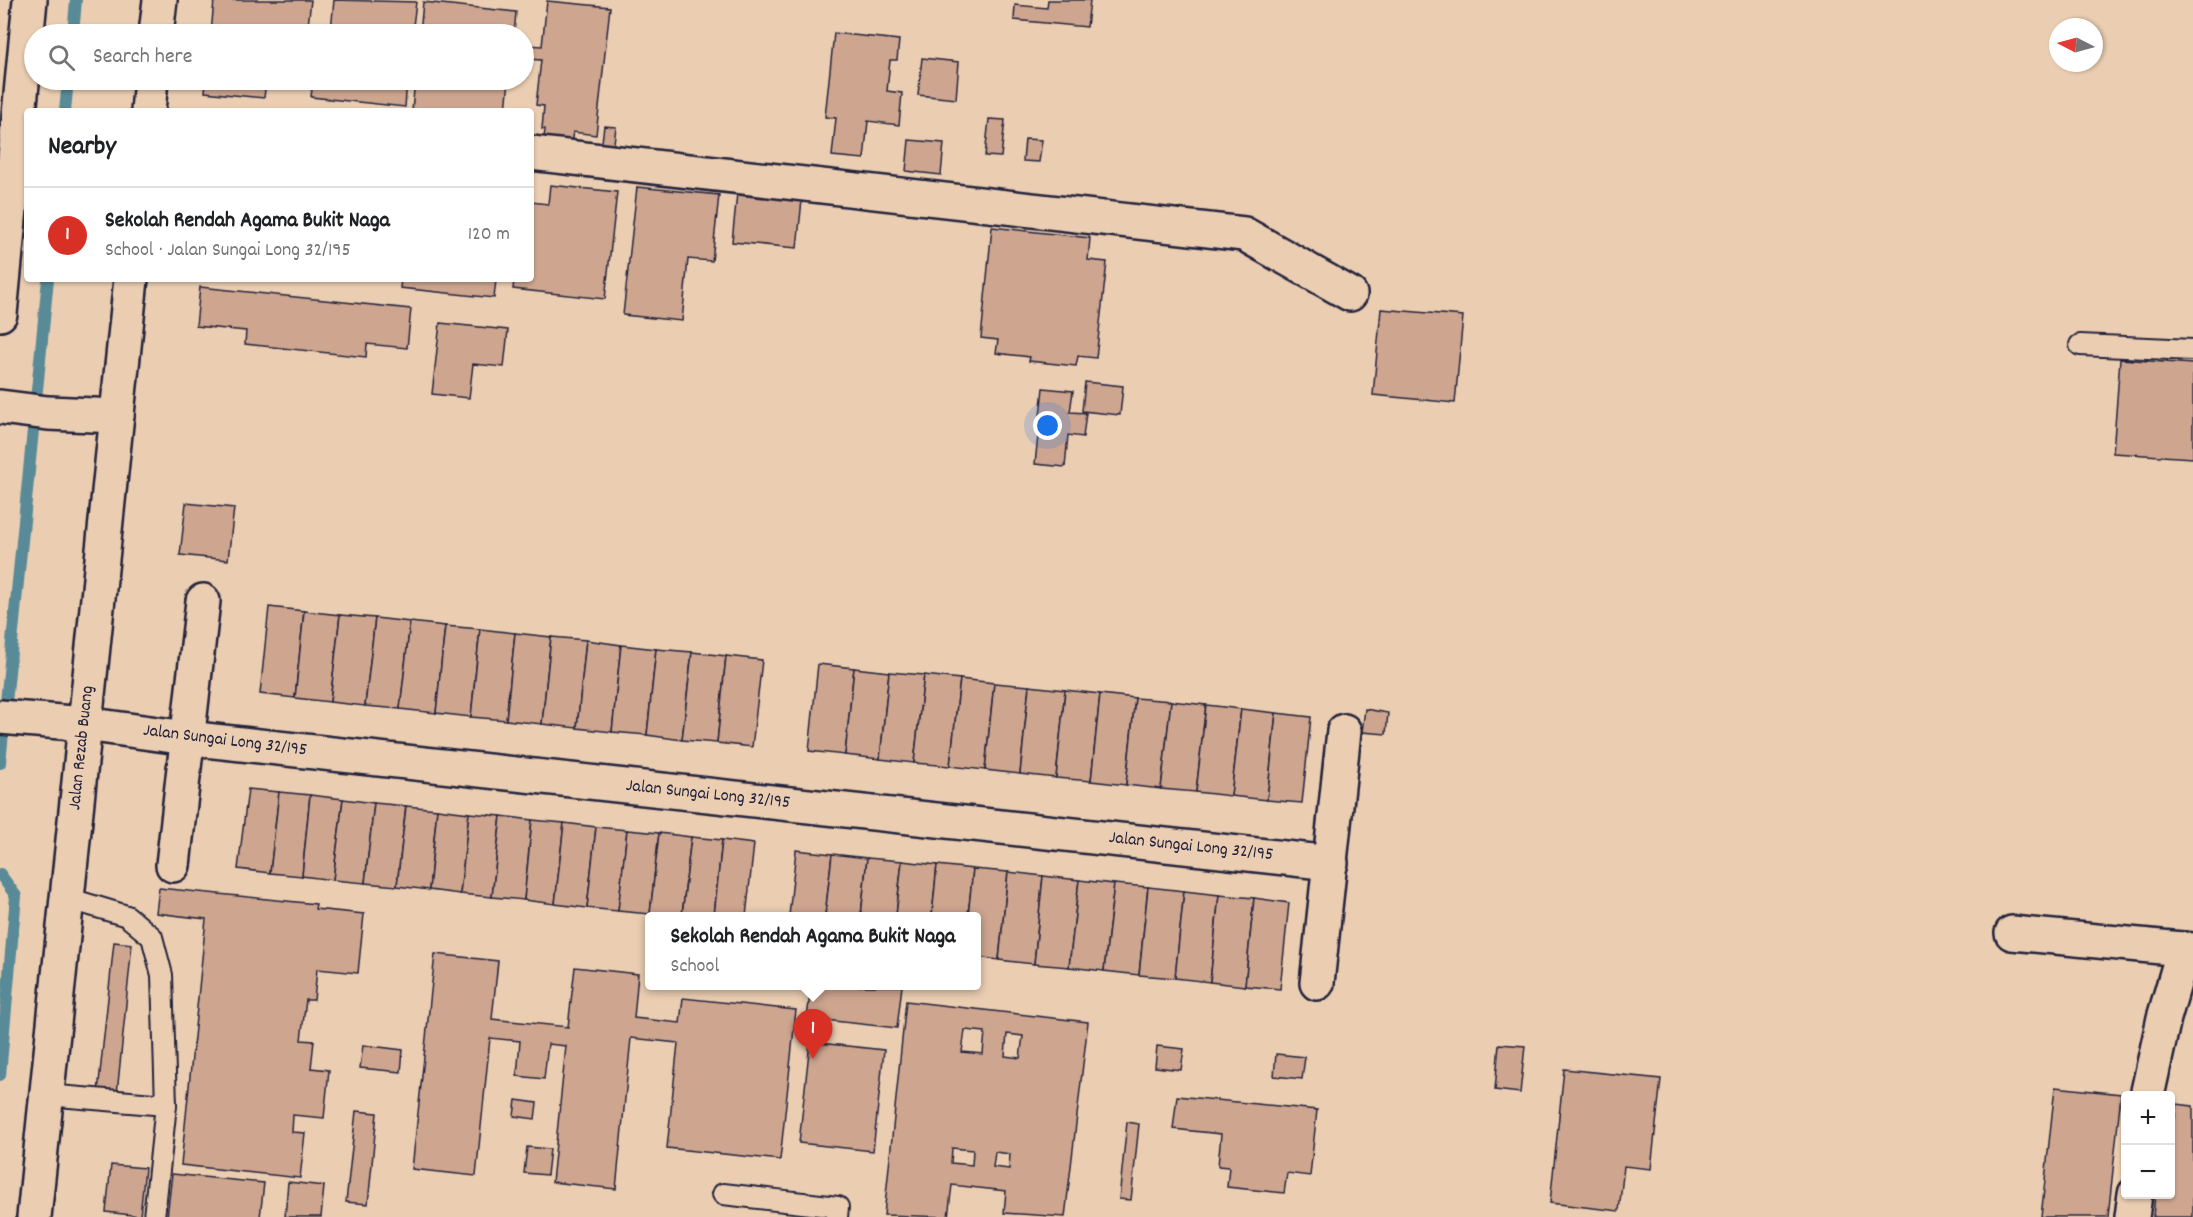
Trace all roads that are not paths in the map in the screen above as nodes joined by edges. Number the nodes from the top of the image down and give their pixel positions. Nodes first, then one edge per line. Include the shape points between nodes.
1 (30, 0) edge
2 (160, 0) edge
3 (28, 24) edge
4 (157, 24) edge
5 (24, 63) edge
6 (150, 90) edge
7 (148, 108) edge
8 (534, 153) edge
9 (131, 282) edge
10 (1350, 294) dead end
11 (0, 314) edge
12 (2080, 345) dead end
13 (2193, 350) edge
14 (22, 410) edge
15 (117, 416) junction
16 (203, 601) dead end
17 (11, 718) edge
18 (85, 724) junction
19 (1344, 731) dead end
20 (187, 738) junction
21 (1331, 863) junction
22 (173, 865) dead end
23 (67, 898) junction
24 (2012, 933) dead end
25 (2189, 949) edge
26 (1317, 983) dead end
27 (2148, 1091) edge
28 (46, 1095) junction
29 (166, 1105) junction
30 (723, 1194) dead end
31 (2134, 1199) edge
32 (34, 1217) edge
33 (154, 1217) edge
34 (837, 1217) edge
35 (2132, 1217) edge

1 - 3 street
2 - 4 street
5 - 11 street
6 - 7 street
8 - 10 street via 1244,234
9 - 15 street, Jalan Rezab Buang
12 - 13 lane
14 - 15 street
15 - 18 street, Jalan Rezab Buang
16 - 20 street
17 - 18 street, Jalan Sungai Long 32/195
18 - 20 street, Jalan Sungai Long 32/195
18 - 23 street, Jalan Rezab Buang
19 - 21 street
20 - 21 street, Jalan Sungai Long 32/195
20 - 22 street
21 - 26 street
23 - 28 street, Jalan Rezab Buang
23 - 29 lane via 127,916 152,937 162,975
24 - 25 street
25 - 27 street via 2164,1018
28 - 29 lane
28 - 32 street, Jalan Rezab Buang
29 - 33 lane
30 - 34 lane via 838,1207
31 - 35 street

